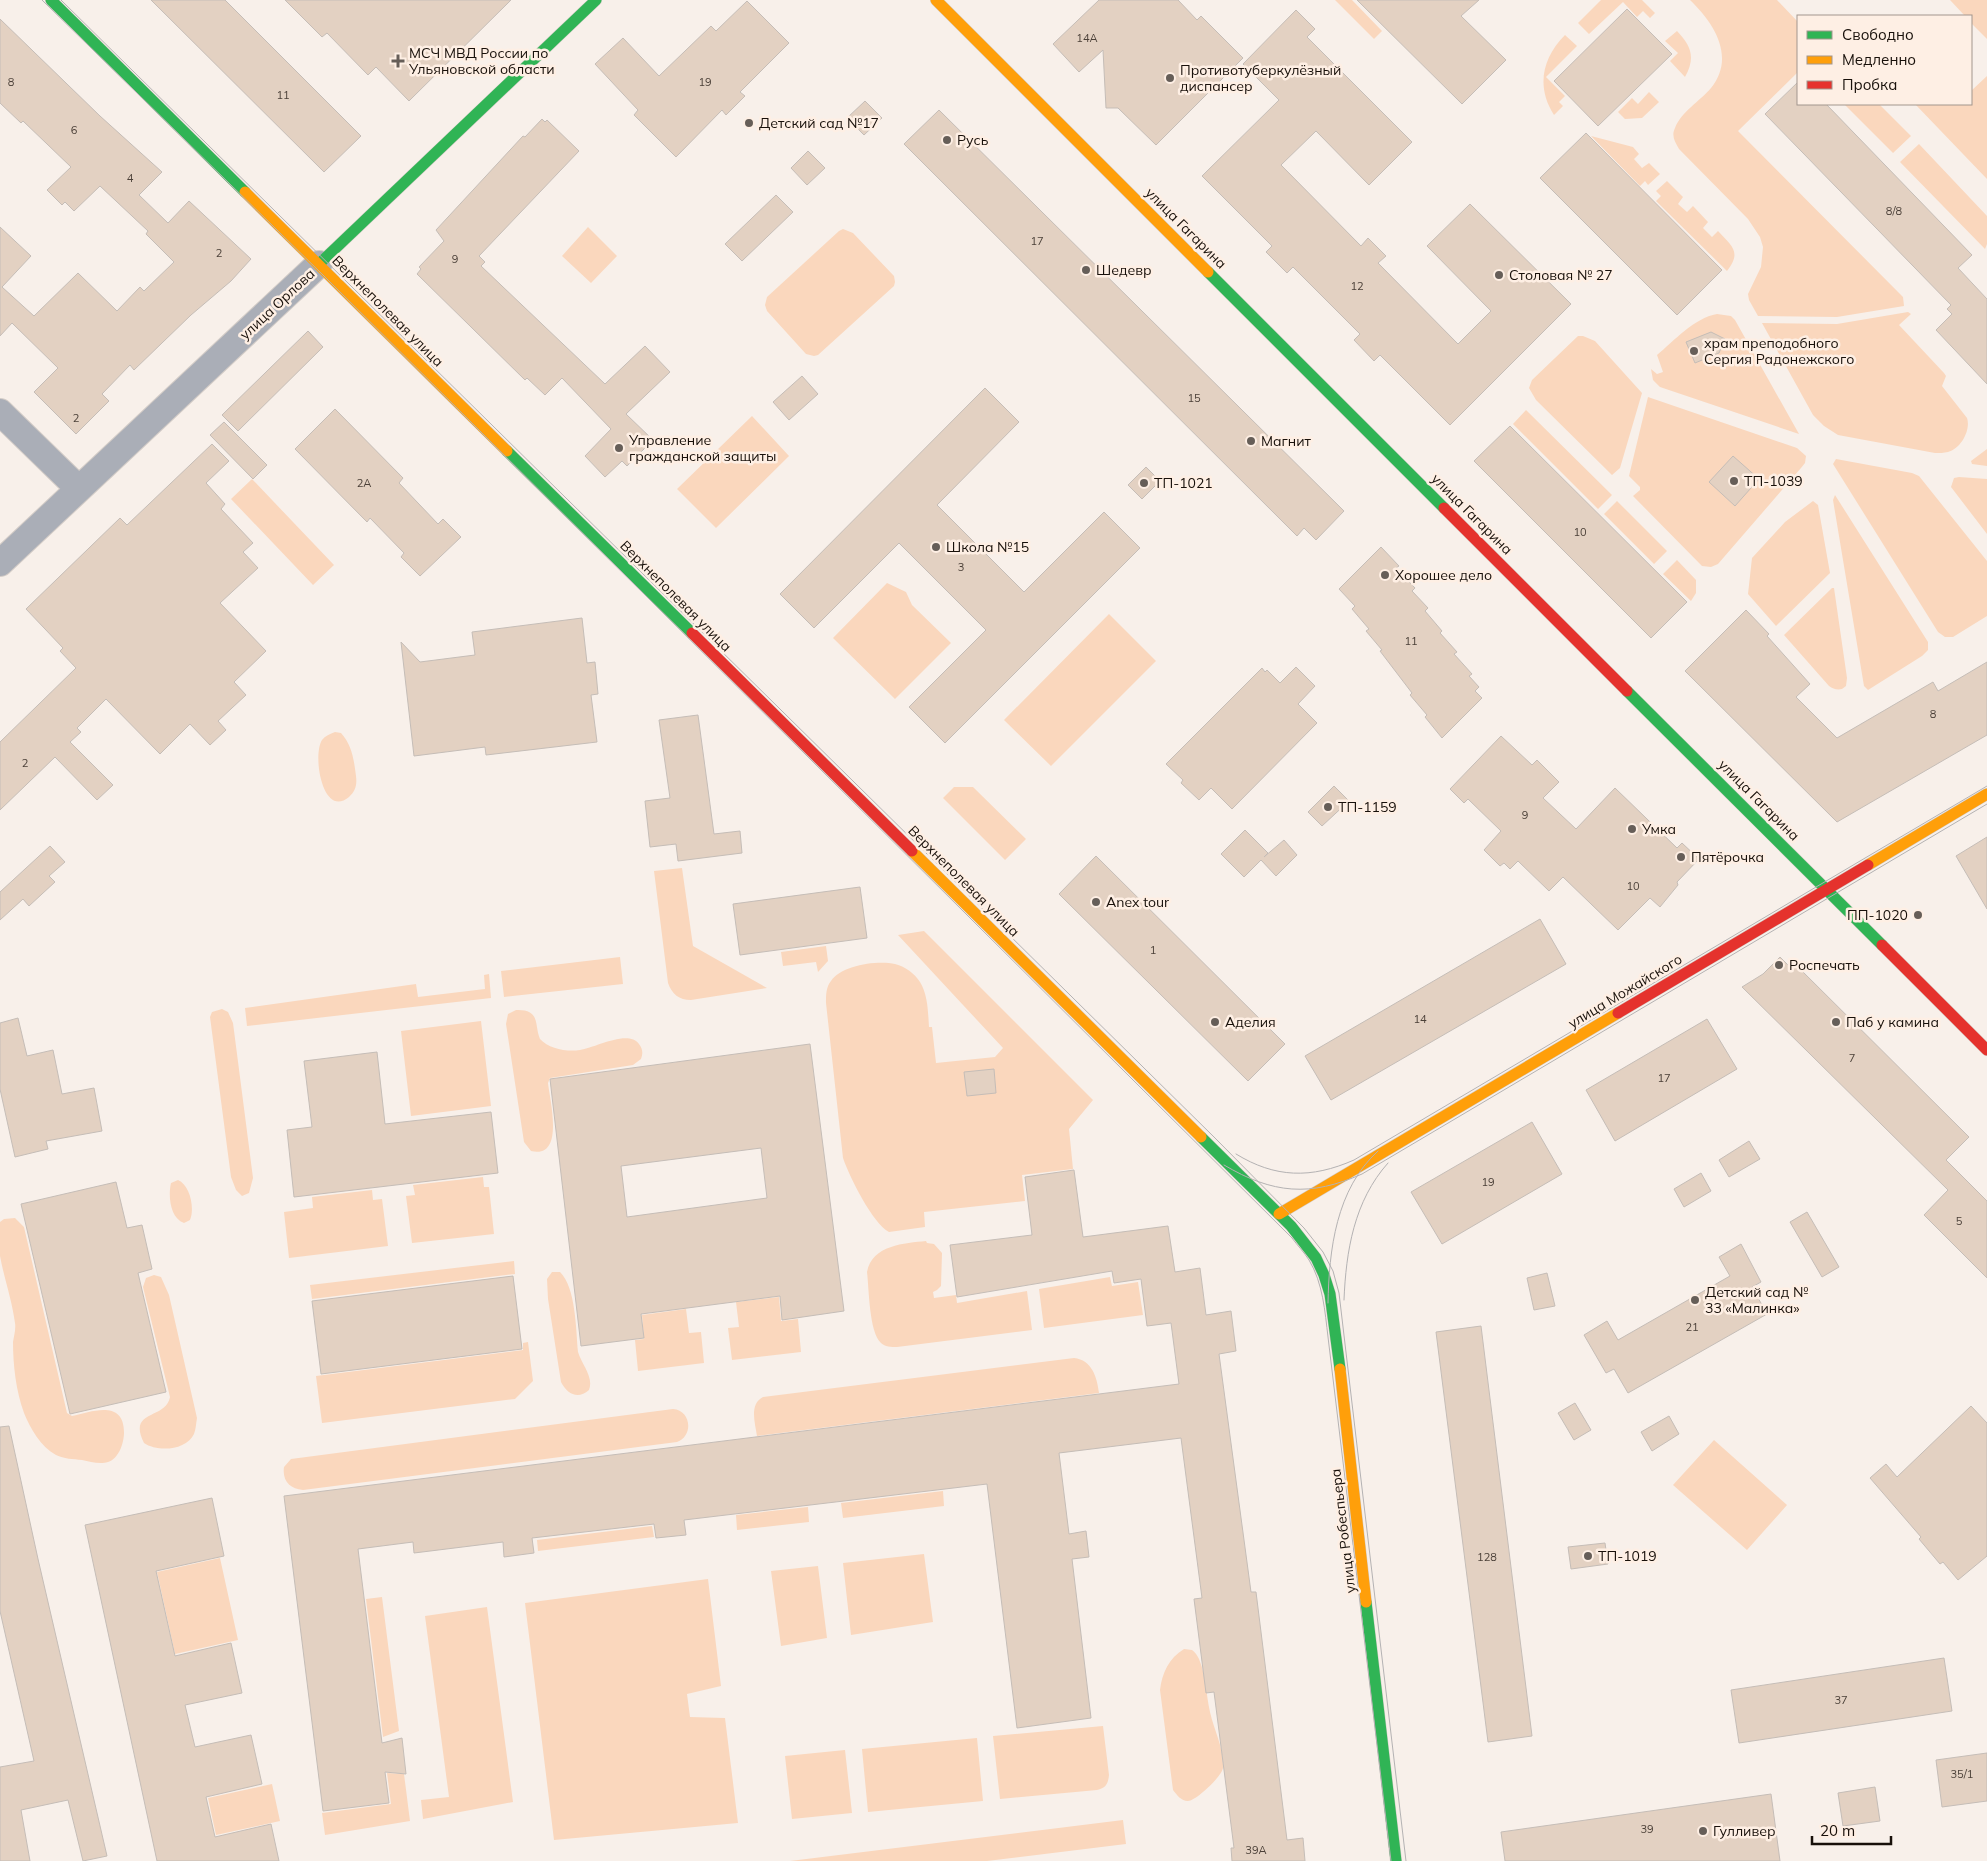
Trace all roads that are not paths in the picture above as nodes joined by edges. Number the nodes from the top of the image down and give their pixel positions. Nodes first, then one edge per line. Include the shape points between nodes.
1 (51, 0) edge
2 (596, 0) edge
3 (936, 0) edge
4 (319, 264) junction
5 (0, 412) edge
6 (79, 489) junction
7 (0, 563) edge
8 (1987, 794) edge
9 (1826, 889) junction
10 (1987, 1050) edge
11 (1279, 1214) junction
12 (1396, 1861) edge

1 - 4 street, Верхнеполевая улица
2 - 4 street, улица Орлова
3 - 9 street, улица Гагарина
4 - 6 street, улица Орлова
4 - 11 street, Верхнеполевая улица
5 - 6 street
6 - 7 street, улица Орлова
8 - 9 street, улица Можайского
9 - 10 street, улица Гагарина
9 - 11 street, улица Можайского
11 - 12 street, улица Робеспьера via 1309,1246 1321,1266 1329,1290

